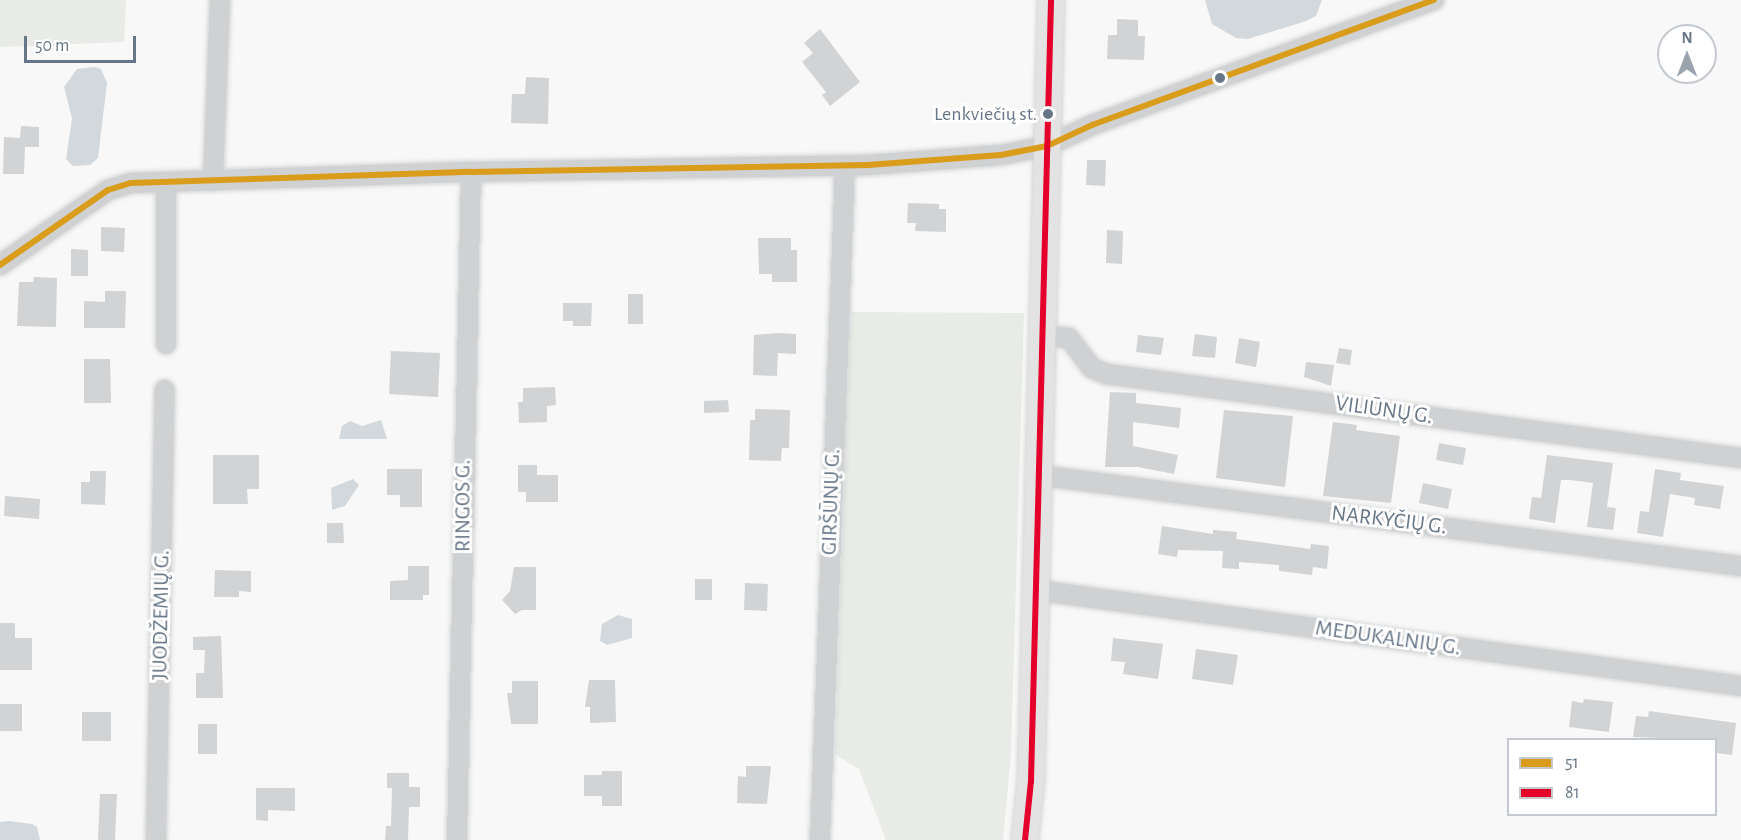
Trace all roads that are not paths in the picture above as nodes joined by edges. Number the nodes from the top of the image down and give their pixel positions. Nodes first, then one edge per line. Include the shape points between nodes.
1 (220, 0) edge
2 (1051, 0) edge
3 (1434, 0) edge
4 (1047, 146) junction
5 (845, 165) junction
6 (471, 172) junction
7 (213, 181) junction
8 (166, 182) junction
9 (0, 265) edge
10 (1043, 336) junction
11 (165, 344) dead end
12 (165, 390) dead end
13 (1741, 458) edge
14 (1038, 475) junction
15 (1741, 566) edge
16 (1035, 590) junction
17 (1741, 686) edge
18 (156, 840) edge
19 (457, 840) edge
20 (820, 840) edge
21 (1025, 840) edge

1 - 7 street
2 - 4 main road
3 - 4 street via 1092,125
4 - 5 street via 1001,154
4 - 10 main road
5 - 6 street
5 - 20 street, GIRŠŪNŲ G.
6 - 7 street
6 - 19 street, RINGOS G.
7 - 8 street
8 - 9 street via 131,183 108,190
8 - 11 street
10 - 13 street, VILIŪNŲ G. via 1069,338 1092,368 1106,374
10 - 14 main road
12 - 18 street, JUODŽEMIŲ G.
14 - 15 street, NARKYČIŲ G.
14 - 16 main road
16 - 17 street, MEDUKALNIŲ G.
16 - 21 main road via 1031,781

